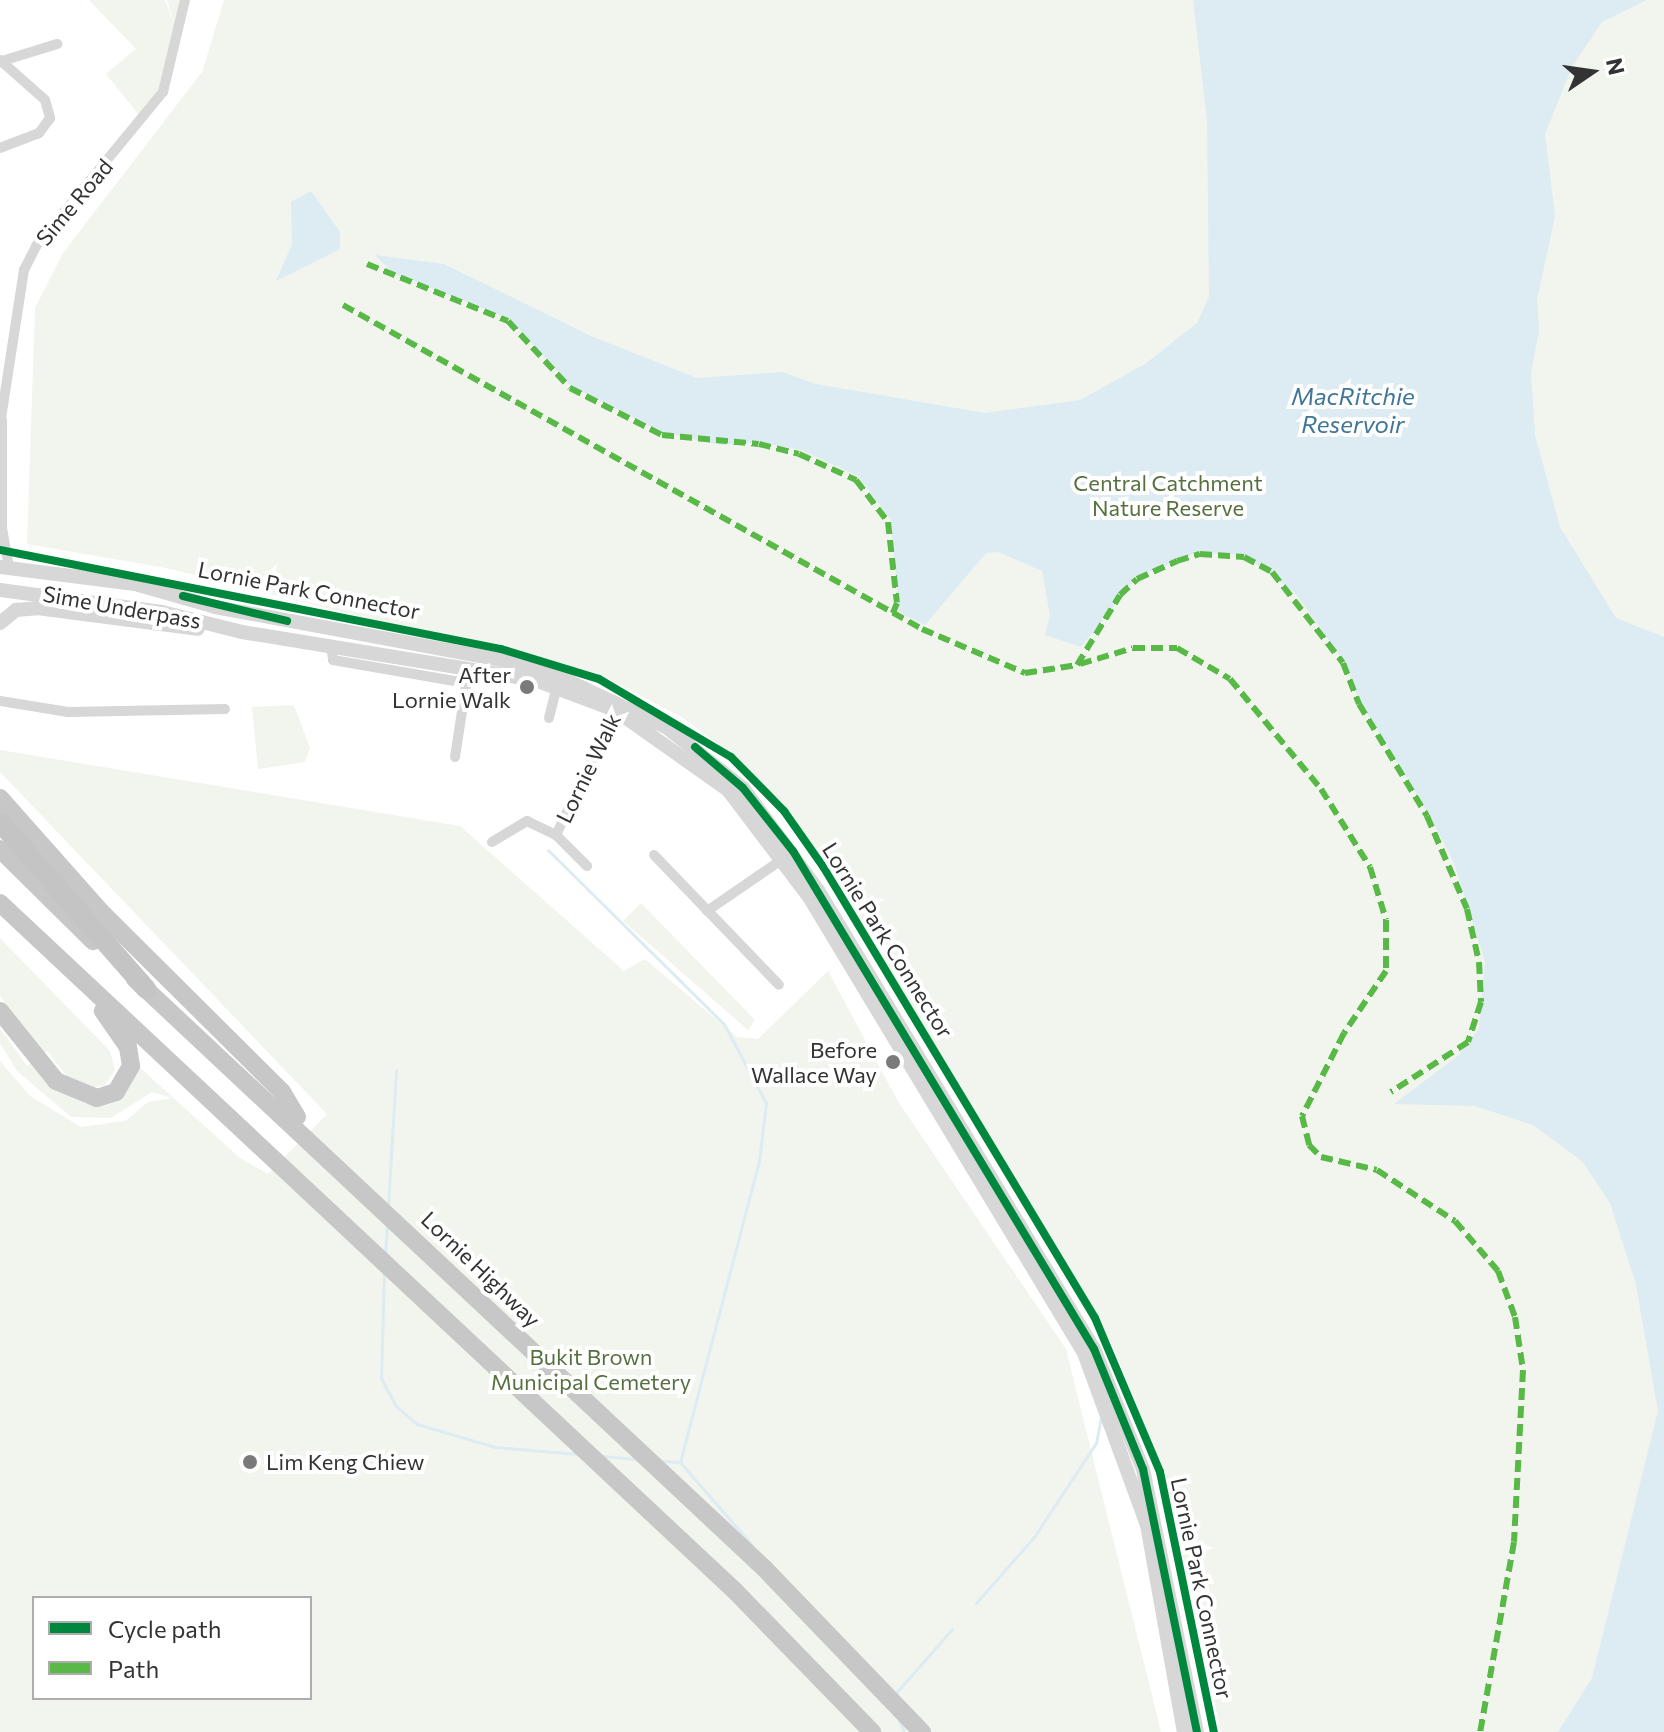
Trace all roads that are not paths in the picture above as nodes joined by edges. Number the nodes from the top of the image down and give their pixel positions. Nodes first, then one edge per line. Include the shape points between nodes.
1 (185, 0) edge
2 (57, 44) dead end
3 (1, 61) edge
4 (0, 148) edge
5 (1, 422) edge
6 (5, 567) edge
7 (0, 584) edge
8 (0, 590) edge
9 (215, 607) junction
10 (0, 623) edge
11 (339, 629) junction
12 (242, 632) junction
13 (331, 645) junction
14 (444, 662) junction
15 (469, 666) junction
16 (507, 666) junction
17 (431, 677) junction
18 (558, 681) junction
19 (466, 683) junction
20 (0, 701) edge
21 (618, 706) junction
22 (225, 709) dead end
23 (549, 718) dead end
24 (455, 757) dead end
25 (0, 798) edge
26 (0, 822) edge
27 (556, 835) junction
28 (492, 842) dead end
29 (0, 849) edge
30 (789, 854) junction
31 (654, 855) dead end
32 (587, 866) dead end
33 (0, 903) edge
34 (707, 911) junction
35 (83, 982) junction
36 (779, 985) dead end
37 (146, 989) junction
38 (0, 1011) edge
39 (311, 1139) junction
40 (1014, 1222) junction
41 (872, 1732) edge
42 (922, 1732) edge
43 (1184, 1732) edge
44 (1197, 1732) edge

1 - 5 street, Sime Road via 163,92 36,246 24,270
2 - 3 street
3 - 4 street via 45,100 50,118 39,133
5 - 6 street, Sime Road
6 - 9 street via 135,584
7 - 9 street
8 - 12 street, Sime Underpass via 162,612
9 - 11 street
10 - 12 street via 27,608
11 - 13 street
11 - 16 street
12 - 13 street
13 - 14 street
13 - 17 street via 333,660
14 - 15 street
14 - 17 street
15 - 16 street
15 - 19 street
16 - 18 street
17 - 19 street
18 - 21 street
18 - 23 street
19 - 24 street
20 - 22 street via 68,712
21 - 27 street, Lornie Walk
21 - 30 street via 713,762
25 - 39 highway via 104,915 282,1092
26 - 37 highway
27 - 28 street, Lornie Walk via 519,822
27 - 32 street, Lornie Walk
29 - 37 highway, Lornie Highway
30 - 34 street
30 - 40 street
31 - 34 street
33 - 35 highway
34 - 36 street
35 - 38 highway via 130,1053 130,1073 105,1096 86,1097 56,1081
35 - 41 highway via 735,1591
37 - 39 highway, Lornie Highway
39 - 42 highway, Lornie Highway via 764,1568
40 - 43 street via 1084,1353 1130,1466 1147,1525
40 - 44 street via 1094,1349 1143,1469

